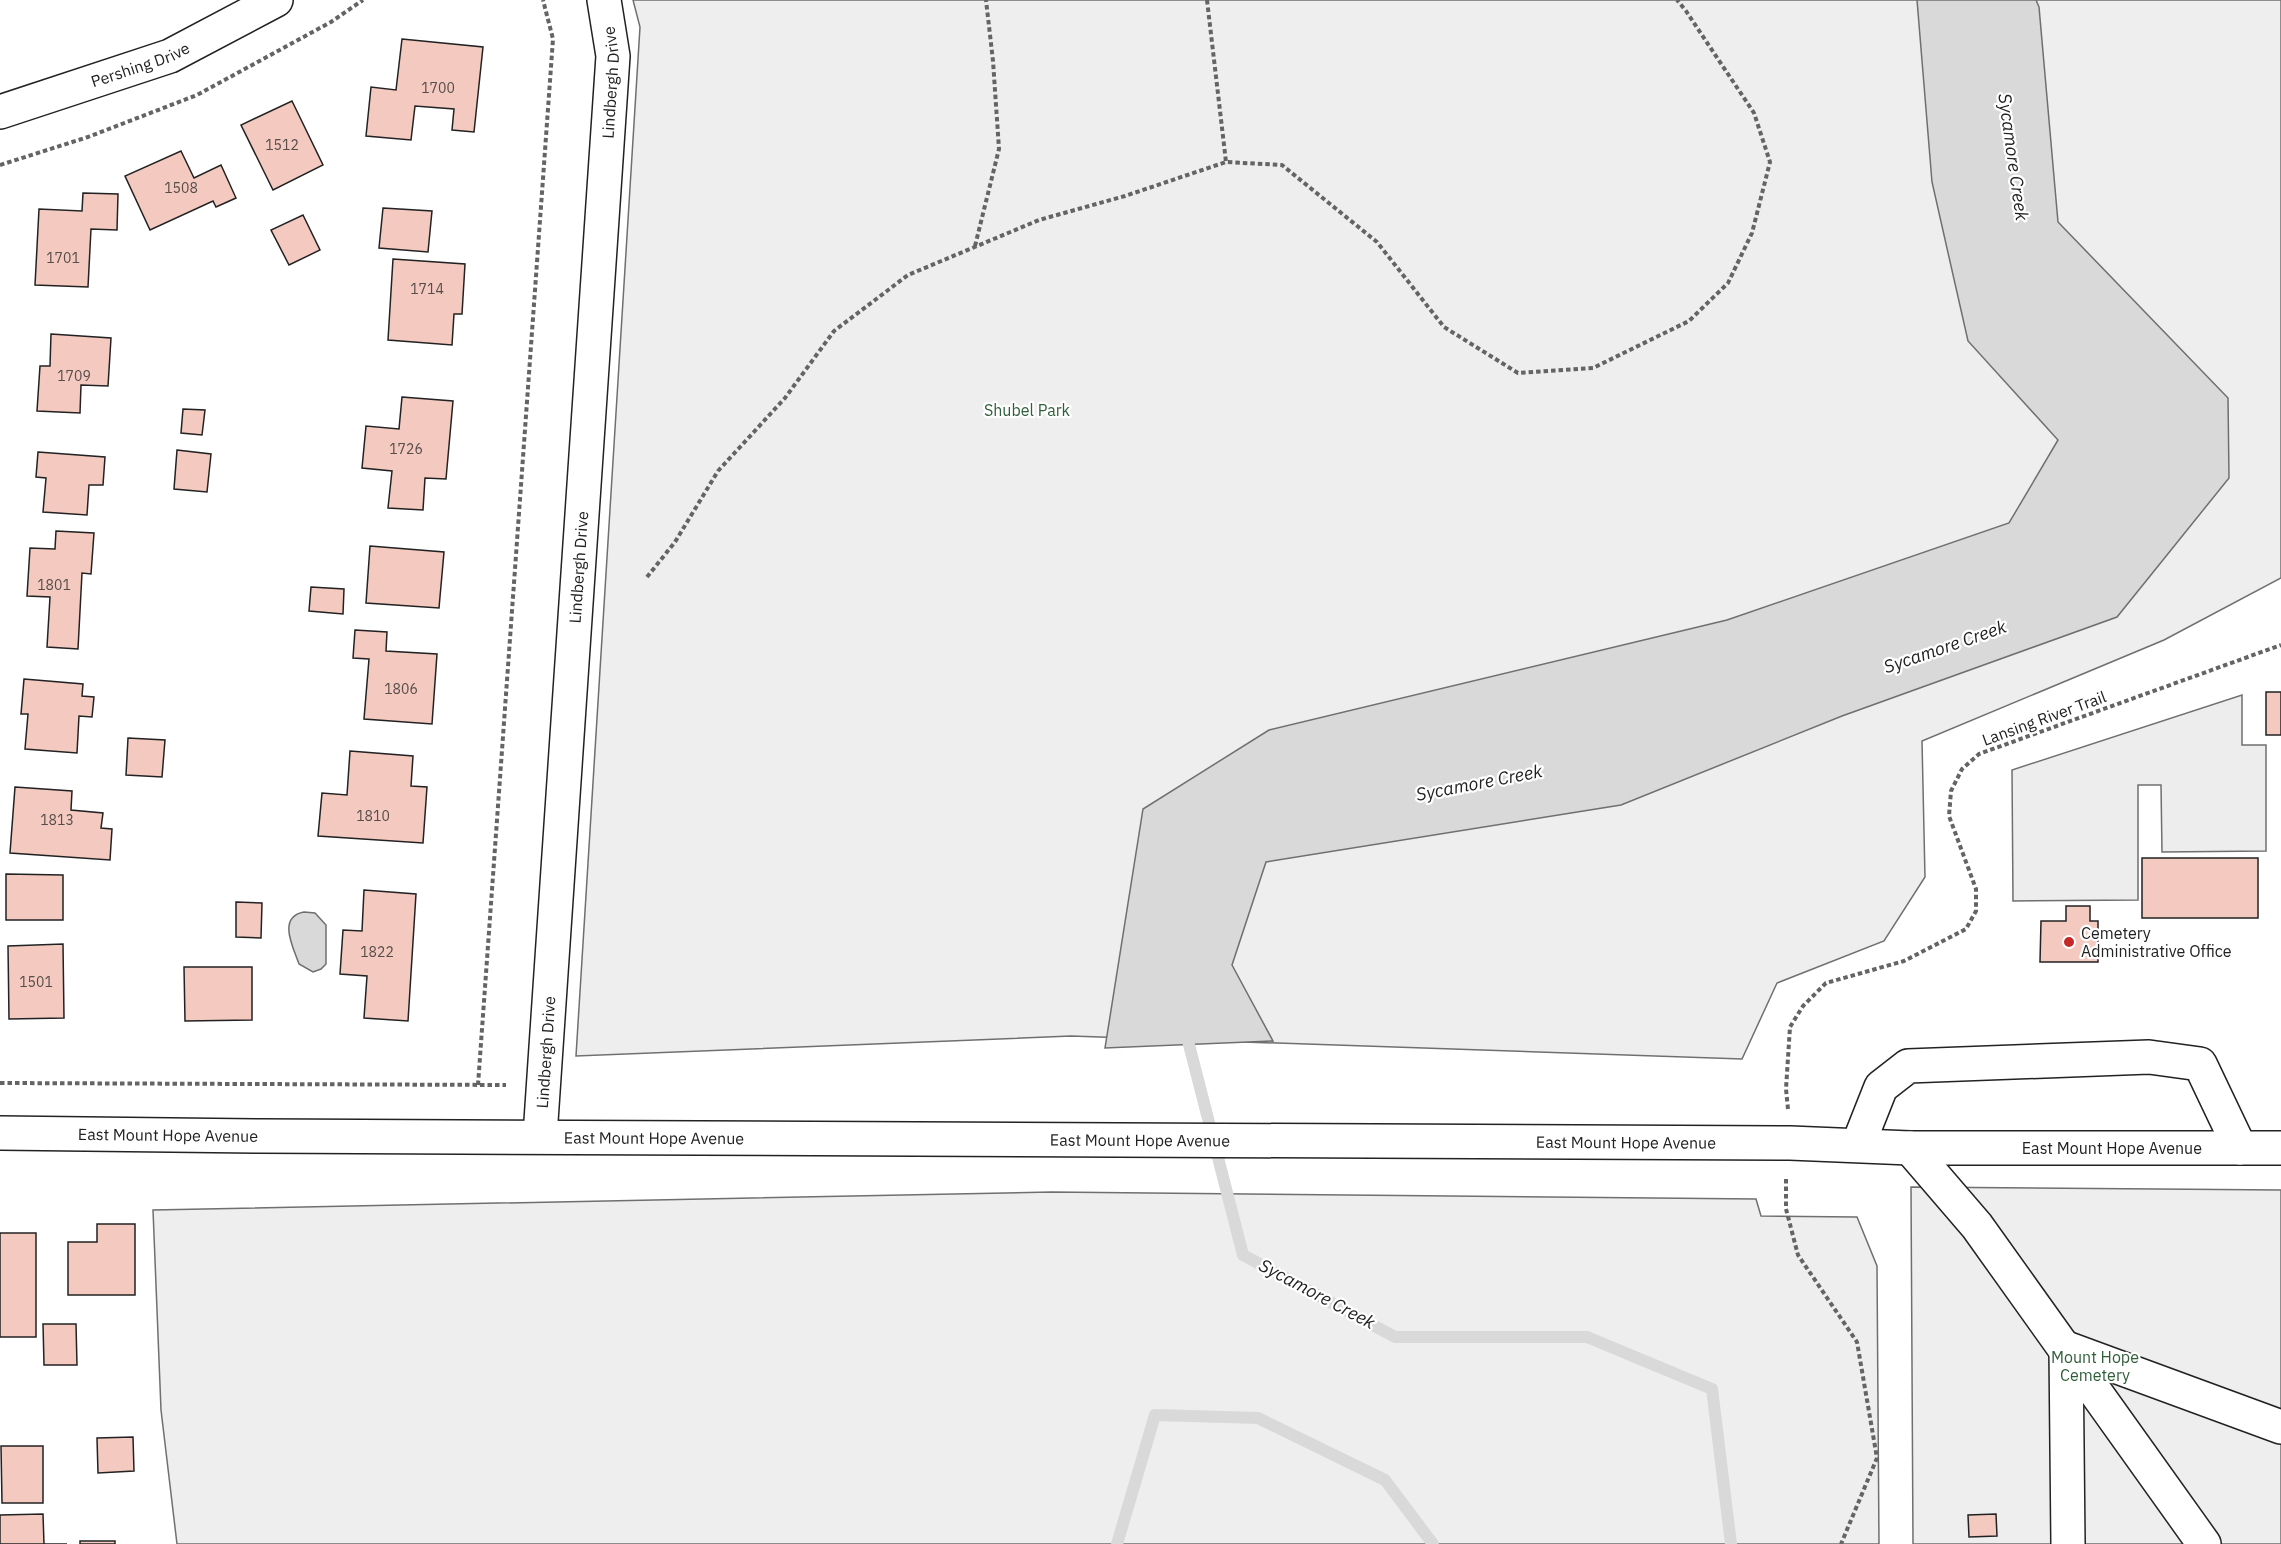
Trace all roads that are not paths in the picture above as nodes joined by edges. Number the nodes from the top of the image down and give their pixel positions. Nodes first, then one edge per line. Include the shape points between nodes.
1 (276, 0) edge
2 (604, 0) edge
3 (0, 112) edge
4 (0, 1132) edge
5 (540, 1136) junction
6 (1858, 1145) junction
7 (1910, 1148) junction
8 (2240, 1148) junction
9 (2281, 1148) edge
10 (2066, 1348) junction
11 (2281, 1427) edge
12 (2068, 1544) edge
13 (2204, 1544) edge

1 - 3 street, Pershing Drive via 170,56
2 - 5 street, Lindbergh Drive via 613,56
4 - 5 street, East Mount Hope Avenue
5 - 6 street, East Mount Hope Avenue
6 - 7 street, East Mount Hope Avenue
6 - 8 street via 1881,1087 1908,1066 2149,1057 2200,1064
7 - 8 street, East Mount Hope Avenue
7 - 10 street via 1977,1226
8 - 9 street, East Mount Hope Avenue
10 - 11 street
10 - 12 street
10 - 13 street

